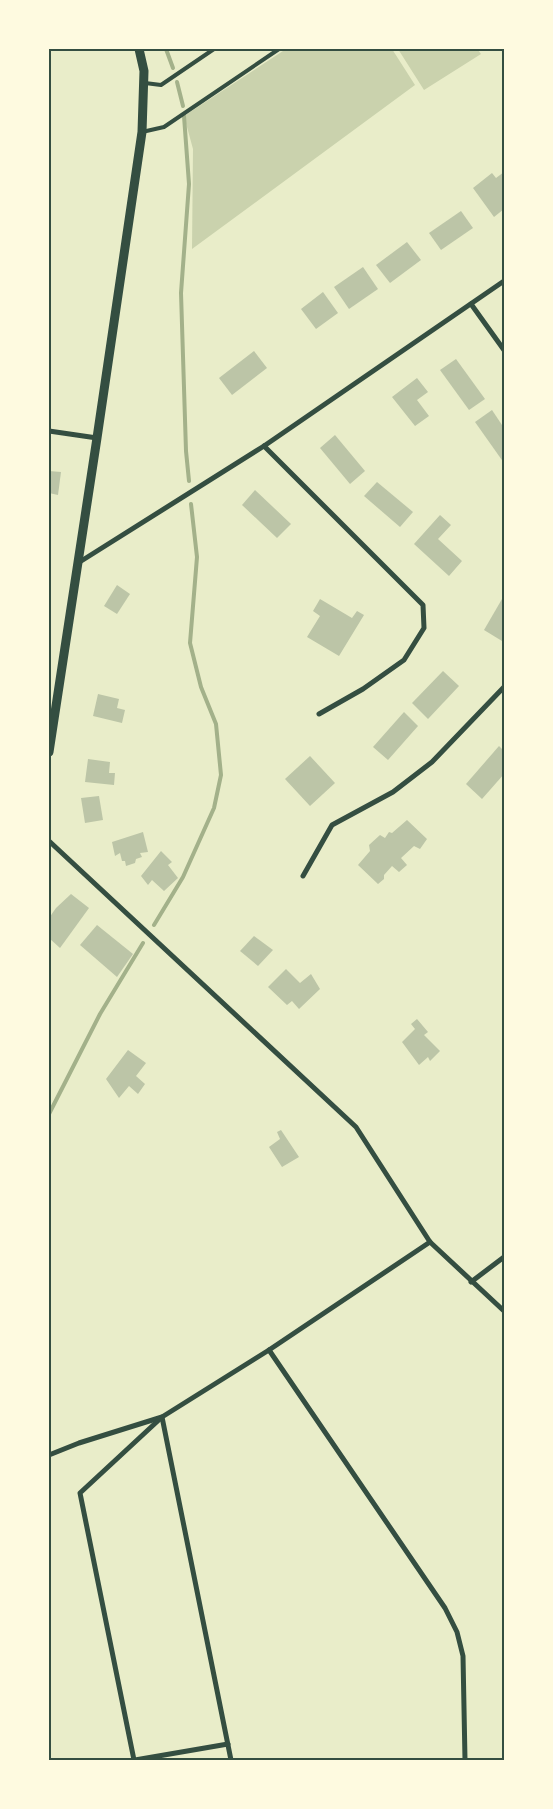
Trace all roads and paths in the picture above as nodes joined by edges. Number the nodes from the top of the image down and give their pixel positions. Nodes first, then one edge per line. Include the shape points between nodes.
1 (139, 49) edge
2 (214, 49) edge
3 (279, 49) edge
4 (144, 83) junction
5 (142, 132) junction
6 (504, 281) edge
7 (471, 304) junction
8 (504, 350) edge
9 (49, 431) edge
10 (97, 438) junction
11 (264, 446) junction
12 (78, 564) junction
13 (504, 687) edge
14 (319, 714) dead end
15 (49, 752) edge
16 (49, 841) edge
17 (303, 876) dead end
18 (430, 1242) junction
19 (504, 1257) edge
20 (471, 1282) junction
21 (504, 1311) edge
22 (269, 1350) junction
23 (162, 1417) junction
24 (49, 1455) edge
25 (228, 1744) junction
26 (134, 1760) edge
27 (231, 1760) edge
28 (465, 1760) edge

1 - 4 street
2 - 4 lane via 162,84
3 - 5 lane via 164,127
4 - 5 street
5 - 10 street
6 - 7 street
7 - 8 street
7 - 11 street
9 - 10 street
10 - 12 street
11 - 12 street
11 - 14 street via 423,605 424,628 404,660
12 - 15 street
13 - 17 street via 432,762 393,792 332,825
16 - 18 street via 356,1127
18 - 20 street
18 - 22 street
19 - 20 street
20 - 21 street
22 - 23 street
22 - 28 street via 445,1608 457,1632 462,1656
23 - 24 street
23 - 25 street
23 - 26 street via 80,1493
25 - 26 street
25 - 27 street

